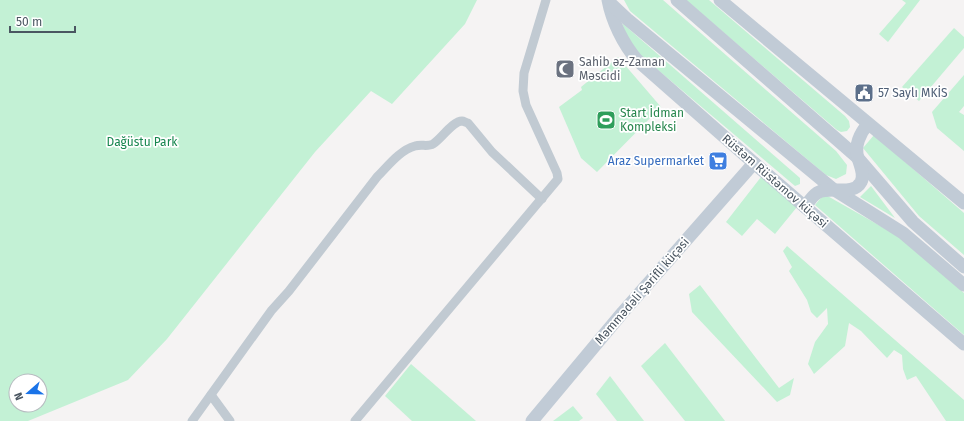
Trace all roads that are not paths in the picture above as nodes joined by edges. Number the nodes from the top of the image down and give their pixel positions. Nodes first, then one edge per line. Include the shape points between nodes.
1 (546, 0) edge
2 (608, 0) edge
3 (677, 0) edge
4 (720, 0) edge
5 (868, 124) junction
6 (857, 157) junction
7 (754, 163) junction
8 (833, 190) junction
9 (542, 199) junction
10 (964, 203) edge
11 (805, 207) junction
12 (964, 267) edge
13 (964, 285) edge
14 (964, 344) edge
15 (211, 395) junction
16 (192, 421) edge
17 (230, 421) edge
18 (355, 421) edge
19 (532, 421) edge

1 - 9 street via 524,72 522,91 558,173 558,179
2 - 7 street, Rüstəm Rüstəmov küçəsi via 624,43 637,60
2 - 8 street, Rüstəm Rüstəmov küçəsi via 627,19
3 - 6 street
4 - 5 street
5 - 6 street via 859,136
5 - 10 street
6 - 8 street via 863,175 860,183 848,190
6 - 12 street via 912,222
7 - 11 street, Rüstəm Rüstəmov küçəsi
7 - 19 street, Məmmədəli Şərifli küçəsi via 627,307
8 - 11 street via 816,193
8 - 13 street, Rüstəm Rüstəmov küçəsi via 903,233
9 - 15 street via 492,152 468,124 462,121 456,123 434,144 410,147 393,159 289,291 271,310
9 - 18 street
11 - 14 street, Rüstəm Rüstəmov küçəsi
15 - 16 street
15 - 17 street

